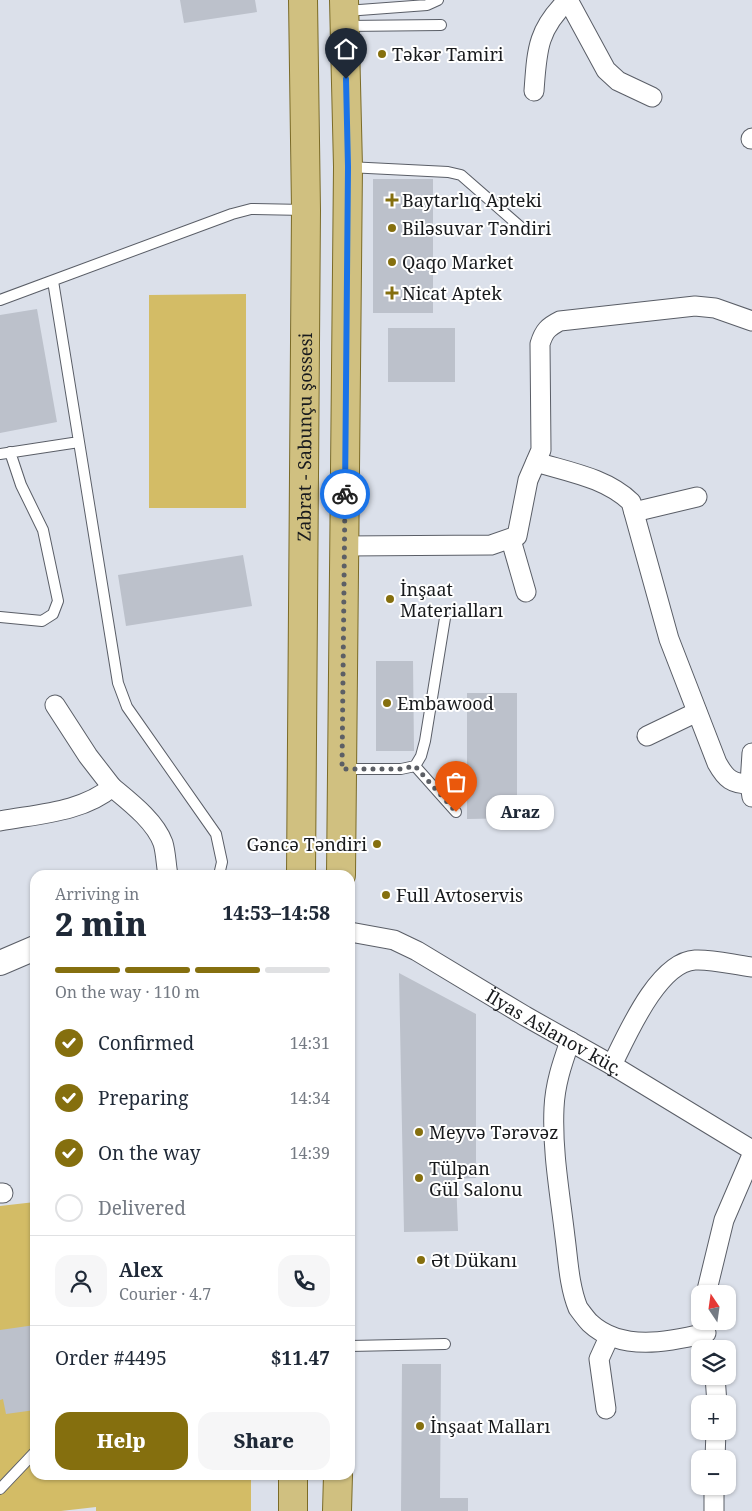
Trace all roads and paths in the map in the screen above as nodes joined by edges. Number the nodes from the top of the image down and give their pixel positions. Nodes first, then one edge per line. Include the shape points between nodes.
1 (303, 0) edge
2 (438, 0) edge
3 (568, 0) edge
4 (345, 12) edge
5 (441, 26) dead end
6 (534, 91) dead end
7 (652, 97) dead end
8 (348, 167) junction
9 (306, 210) junction
10 (524, 230) dead end
11 (53, 281) junction
12 (0, 300) edge
13 (752, 321) edge
14 (79, 442) junction
15 (5, 453) edge
16 (536, 462) junction
17 (697, 497) dead end
18 (634, 512) junction
19 (511, 540) junction
20 (345, 546) junction
21 (526, 592) dead end
22 (0, 617) edge
23 (445, 618) dead end
24 (55, 705) dead end
25 (697, 712) junction
26 (648, 736) dead end
27 (752, 753) edge
28 (415, 766) junction
29 (342, 769) junction
30 (112, 787) junction
31 (751, 791) edge
32 (456, 812) dead end
33 (0, 821) edge
34 (167, 870) edge
35 (220, 870) edge
36 (301, 870) edge
37 (341, 870) edge
38 (355, 933) edge
39 (30, 950) edge
40 (0, 964) edge
41 (752, 967) edge
42 (570, 1042) junction
43 (612, 1065) junction
44 (752, 1150) edge
45 (752, 1155) edge
46 (708, 1285) edge
47 (707, 1334) edge
48 (609, 1336) junction
49 (445, 1344) dead end
50 (355, 1346) edge
51 (606, 1409) dead end
52 (30, 1457) edge
53 (293, 1480) edge
54 (338, 1480) edge
55 (0, 1489) edge
56 (714, 1495) edge
57 (293, 1511) edge
58 (338, 1511) edge
59 (714, 1511) edge

1 - 9 main road, Zabrat - Sabunçu şossesi
2 - 4 lane via 427,5
3 - 6 street via 551,16 544,30 536,52
3 - 7 street via 606,70 618,81
4 - 5 lane
4 - 8 main road
8 - 10 lane via 461,175
8 - 20 main road
9 - 11 lane via 251,210 232,214
9 - 36 main road, Zabrat - Sabunçu şossesi
11 - 12 lane
11 - 14 lane
13 - 16 street via 716,308 695,306 560,321 550,326 544,331 540,344 542,431
14 - 15 lane
14 - 35 lane via 118,684 127,707 216,834 222,862
15 - 22 lane via 43,530 58,601 53,614 42,620
16 - 18 street via 618,490 631,502
16 - 19 street via 524,497 520,528
17 - 18 street
18 - 25 street via 659,607
19 - 20 street via 491,545
19 - 21 street
20 - 29 main road
23 - 28 lane via 421,756
24 - 30 street
25 - 26 street
25 - 31 street via 725,777
27 - 31 street
28 - 29 lane
28 - 32 lane
29 - 37 main road
30 - 33 street via 99,798 78,805
30 - 34 street via 158,834 163,843
38 - 42 street, İlyas Aslanov küç. via 394,940 417,951
39 - 40 street
41 - 43 street via 695,960 678,964 665,973 632,1024
42 - 43 street, İlyas Aslanov küç.
42 - 48 street via 558,1076 554,1155 570,1272 579,1308 589,1323
43 - 44 street, İlyas Aslanov küç.
45 - 46 street via 722,1228
47 - 48 street via 660,1342 629,1341
48 - 51 street via 600,1359
49 - 50 lane
52 - 55 lane
53 - 57 main road
54 - 58 main road
56 - 59 street

